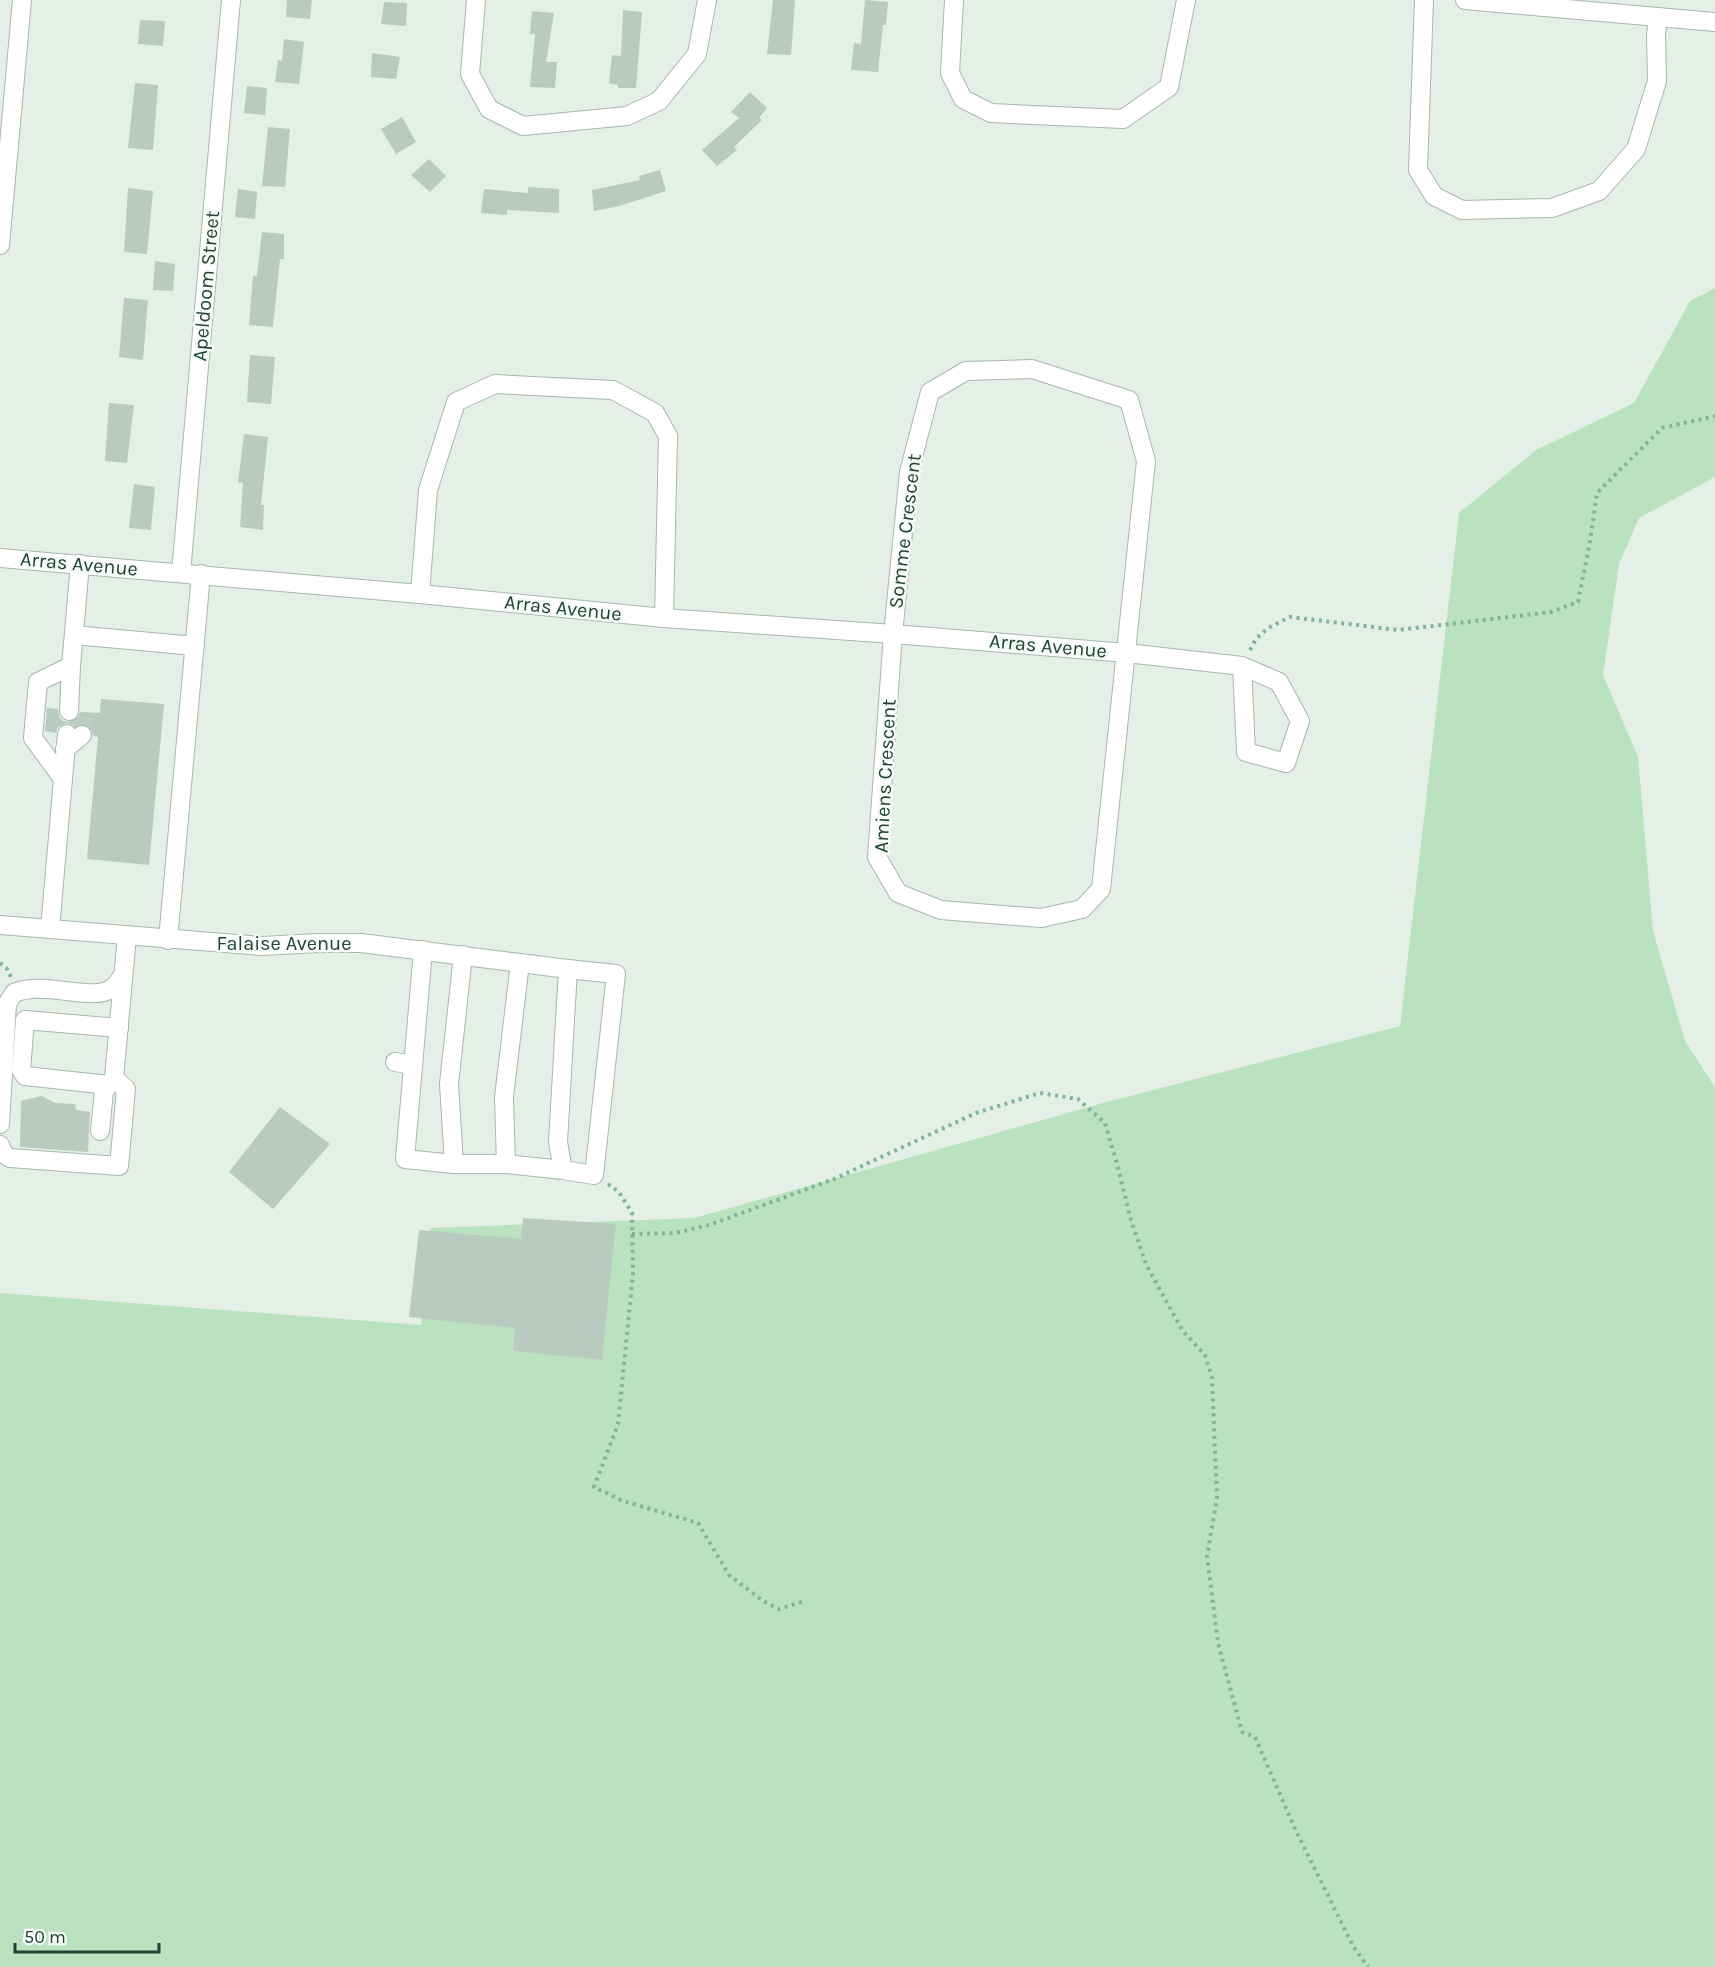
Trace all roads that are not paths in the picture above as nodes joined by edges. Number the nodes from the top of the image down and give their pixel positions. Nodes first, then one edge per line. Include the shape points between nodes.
1 (22, 0) edge
2 (231, 0) edge
3 (476, 0) edge
4 (707, 0) edge
5 (954, 0) edge
6 (1186, 0) edge
7 (1424, 0) edge
8 (1465, 0) edge
9 (1658, 17) junction
10 (1715, 21) edge
11 (0, 245) edge
12 (0, 558) edge
13 (80, 564) junction
14 (182, 573) junction
15 (201, 574) junction
16 (420, 594) junction
17 (664, 618) junction
18 (893, 634) junction
19 (74, 635) junction
20 (195, 646) junction
21 (1127, 653) junction
22 (71, 666) junction
23 (1242, 666) junction
24 (77, 711) tunnel mouth
25 (72, 739) tunnel mouth
26 (63, 779) junction
27 (0, 925) edge
28 (50, 929) junction
29 (126, 936) junction
30 (168, 940) junction
31 (423, 950) junction
32 (463, 955) junction
33 (520, 963) junction
34 (568, 969) junction
35 (123, 975) junction
36 (119, 1028) junction
37 (395, 1062) dead end
38 (413, 1065) junction
39 (111, 1081) junction
40 (0, 1125) edge
41 (100, 1131) dead end
42 (0, 1144) edge
43 (454, 1164) junction
44 (506, 1164) junction
45 (563, 1170) junction

1 - 11 street
2 - 14 street, Apeldoom Street
3 - 4 street via 470,74 489,109 523,126 627,116 659,101 697,54
5 - 6 street via 950,73 963,99 991,112 1124,119 1169,87
7 - 9 street via 1418,170 1434,196 1462,210 1552,208 1599,190 1636,149 1657,81
8 - 9 street
9 - 10 street
12 - 13 street, Arras Avenue
13 - 14 street, Arras Avenue
13 - 19 street
14 - 15 street, Arras Avenue
15 - 16 street, Arras Avenue
15 - 20 street
16 - 17 street, Arras Avenue
16 - 17 street via 428,490 456,402 495,384 613,390 655,413 668,436
17 - 18 street, Arras Avenue
18 - 21 street, Arras Avenue
18 - 21 street, Somme Crescent via 909,472 930,392 966,371 1032,369 1129,400 1146,461
18 - 21 street, Amiens Crescent via 877,857 898,893 941,910 1041,918 1082,909 1101,889
19 - 20 street
19 - 22 street
20 - 30 street
21 - 23 street, Arras Avenue
22 - 24 street via 70,686
22 - 26 street via 38,682 33,738
23 - 23 street, Arras Avenue via 1246,752 1286,763 1300,721 1279,682
25 - 26 street
26 - 28 street
27 - 28 street, Falaise Avenue
28 - 29 street, Falaise Avenue
29 - 30 street, Falaise Avenue
29 - 35 street
30 - 31 street, Falaise Avenue via 262,946 361,943
31 - 32 street, Falaise Avenue
31 - 38 street
32 - 33 street, Falaise Avenue
32 - 43 street via 449,1084
33 - 34 street, Falaise Avenue
33 - 44 street via 504,1097
34 - 45 street via 558,1142
34 - 45 street, Falaise Avenue via 616,974 594,1175
35 - 36 street
35 - 40 street via 113,988 102,993 34,987 14,993 7,1005
36 - 39 street
36 - 39 street via 25,1020 21,1070 25,1076
37 - 38 street
38 - 43 street via 405,1159
39 - 41 street via 104,1091
39 - 42 street via 126,1089 119,1166 10,1158
43 - 44 street
44 - 45 street

